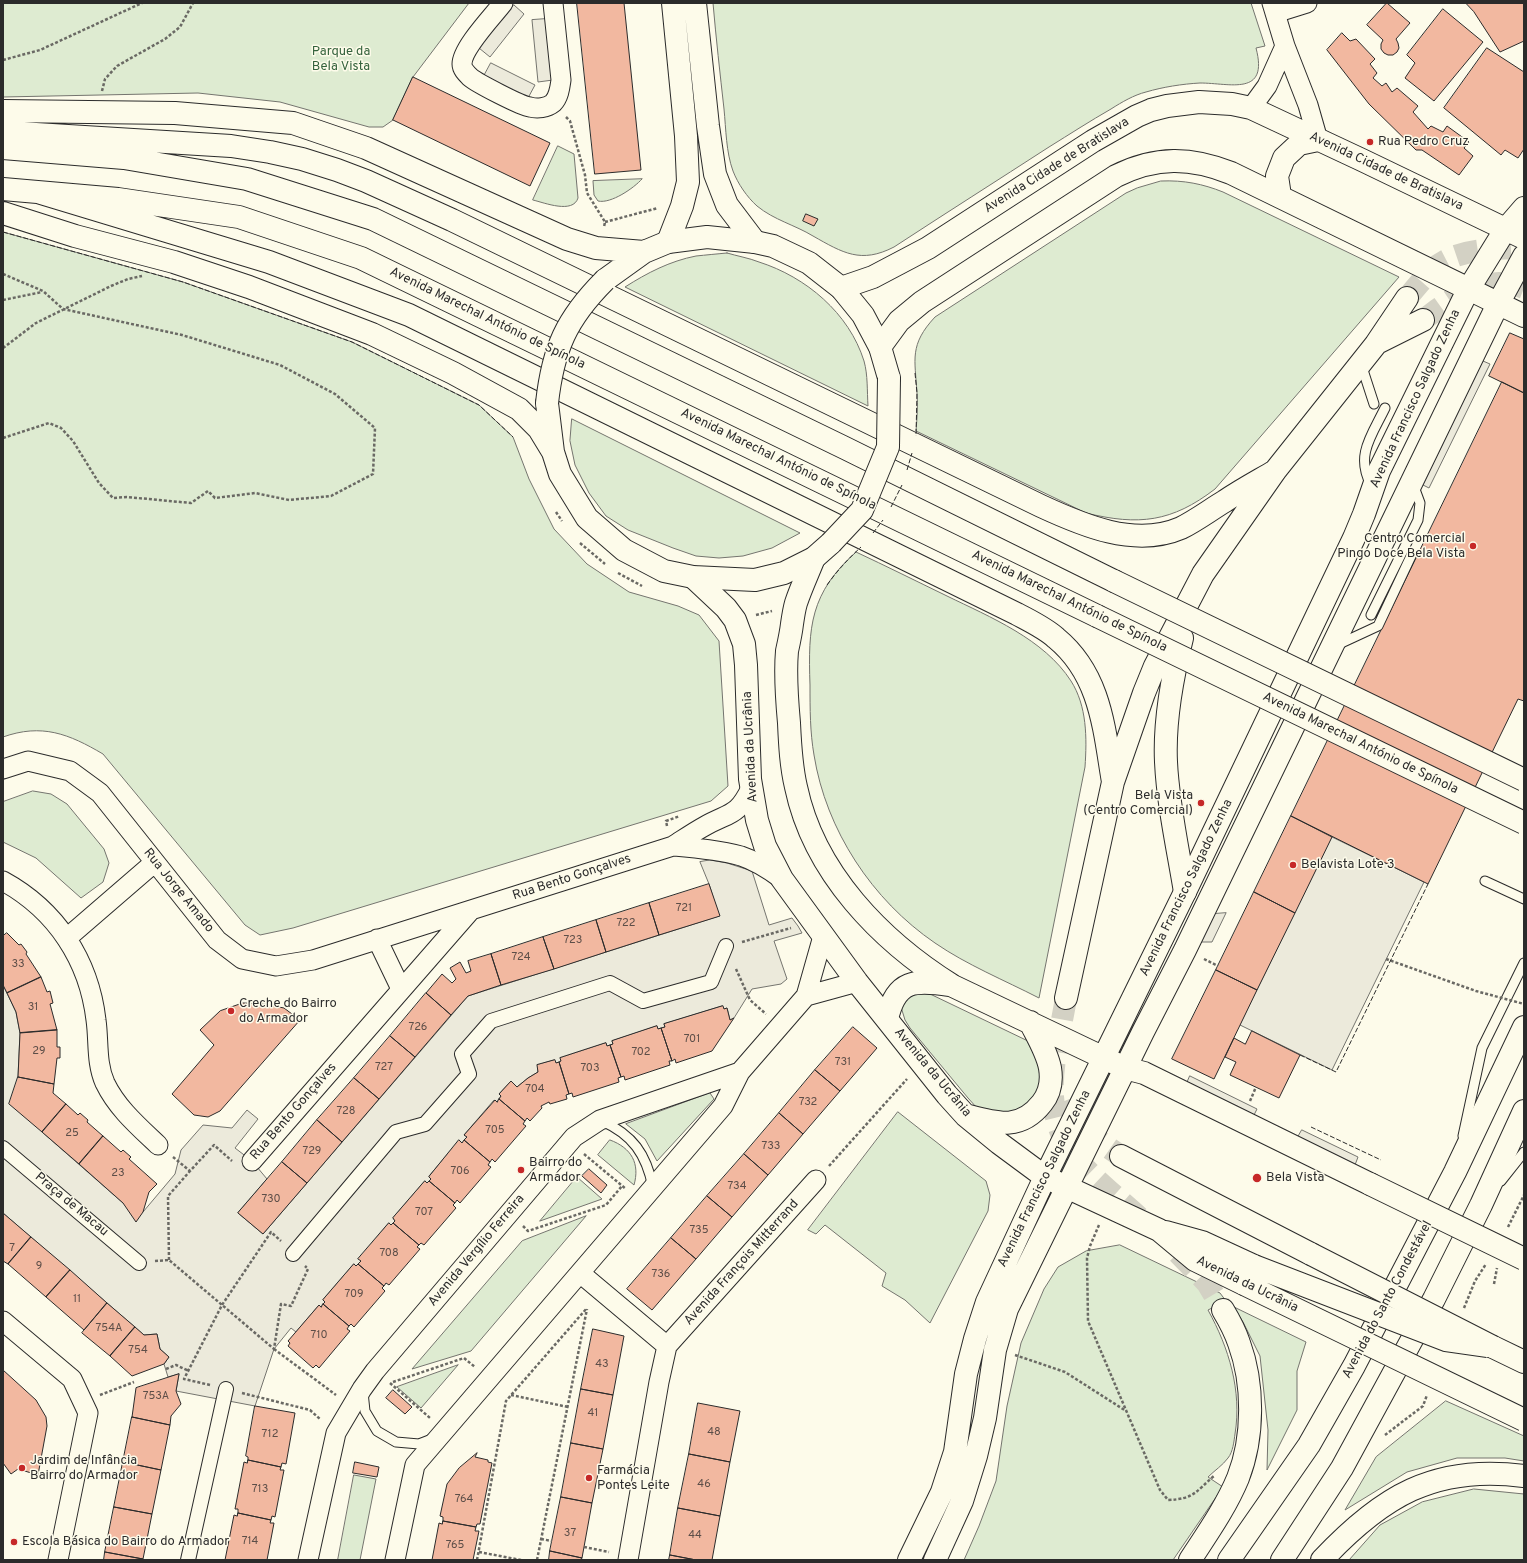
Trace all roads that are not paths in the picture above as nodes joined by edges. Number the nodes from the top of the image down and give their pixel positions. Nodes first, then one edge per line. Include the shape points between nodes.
1 (503, 3) edge
2 (673, 3) edge
3 (695, 3) edge
4 (1307, 3) edge
5 (552, 5) edge
6 (1274, 8) edge
7 (1285, 46) junction
8 (1251, 108) junction
9 (3, 111) edge
10 (3, 132) edge
11 (1318, 140) junction
12 (3, 148) edge
13 (3, 189) edge
14 (41, 193) junction
15 (1280, 196) junction
16 (1524, 208) edge
17 (3, 213) edge
18 (1515, 234) edge
19 (668, 242) junction
20 (755, 242) junction
21 (644, 252) junction
22 (1524, 256) edge
23 (841, 288) junction
24 (1468, 290) junction
25 (1407, 298) tunnel mouth
26 (1498, 304) junction
27 (1524, 316) edge
28 (1423, 320) tunnel mouth
29 (1376, 344) junction
30 (880, 347) junction
31 (1360, 363) junction
32 (1374, 404) dead end
33 (1385, 408) dead end
34 (554, 452) junction
35 (1275, 471) junction
36 (1412, 480) junction
37 (1373, 489) junction
38 (1411, 556) dead end
39 (814, 558) junction
40 (1203, 574) junction
41 (693, 577) junction
42 (1372, 615) dead end
43 (1330, 648) junction
44 (3, 770) edge
45 (1524, 780) edge
46 (1113, 782) junction
47 (751, 788) junction
48 (1524, 823) edge
49 (673, 846) junction
50 (155, 862) junction
51 (782, 879) junction
52 (3, 881) edge
53 (1485, 881) dead end
54 (1185, 892) junction
55 (1524, 900) edge
56 (471, 910) junction
57 (817, 929) junction
58 (67, 938) junction
59 (377, 939) junction
60 (726, 946) road end
61 (1524, 963) edge
62 (858, 982) junction
63 (953, 986) junction
64 (401, 989) junction
65 (806, 996) junction
66 (1066, 998) tunnel mouth
67 (887, 1019) junction
68 (1030, 1022) junction
69 (1524, 1027) edge
70 (1104, 1058) junction
71 (1126, 1068) junction
72 (740, 1072) junction
73 (1524, 1111) edge
74 (966, 1116) junction
75 (600, 1120) junction
76 (158, 1145) road end
77 (3, 1148) edge
78 (1524, 1152) edge
79 (1121, 1156) tunnel mouth
80 (252, 1161) road end
81 (1455, 1172) junction
82 (1045, 1177) junction
83 (816, 1180) road end
84 (654, 1188) junction
85 (1067, 1188) junction
86 (1481, 1206) junction
87 (293, 1254) road end
88 (1524, 1259) edge
89 (139, 1263) road end
90 (580, 1273) junction
91 (1249, 1275) junction
92 (1223, 1310) tunnel mouth
93 (3, 1321) edge
94 (667, 1346) junction
95 (1493, 1347) junction
96 (1524, 1362) edge
97 (226, 1389) road end
98 (362, 1389) junction
99 (1524, 1420) edge
100 (442, 1432) junction
101 (1524, 1476) edge
102 (628, 1558) edge
103 (58, 1560) edge
104 (188, 1560) edge
105 (308, 1560) edge
106 (395, 1560) edge
107 (909, 1560) edge
108 (935, 1560) edge
109 (1190, 1560) edge
110 (1229, 1560) edge
111 (1282, 1560) edge
112 (1322, 1560) edge

1 - 5 street via 464,54 463,70 478,83 528,107 546,107 554,102 559,91 561,80
2 - 19 main road via 688,182
3 - 20 main road via 715,174 727,205
4 - 6 street
6 - 7 street
7 - 8 street via 1267,86
7 - 11 street via 1308,104
8 - 11 main road, Avenida Cidade de Bratislava
8 - 23 main road, Avenida Cidade de Bratislava via 1199,102 1167,106 1136,116 928,248 873,277
9 - 21 main road via 175,113 293,123 366,148 567,239 596,248
10 - 35 main road via 232,146 302,159 337,170 452,220 1041,506 1099,530 1154,535 1180,528
11 - 15 main road via 1299,144 1284,158 1277,176
11 - 18 main road, Avenida Cidade de Bratislava
12 - 45 main road, bridge via 124,158 247,179 373,219
13 - 14 main road, Avenida Marechal António de Spínola
14 - 46 main road via 269,262 409,315 1017,614 1056,638 1072,653 1084,670 1100,707
14 - 48 main road, Avenida Marechal António de Spínola, bridge via 118,199 239,217 361,258
15 - 24 main road
15 - 30 main road via 1231,173 1194,162 1159,161 1130,169 922,302 899,321
16 - 18 main road, Avenida Francisco Salgado Zenha
17 - 34 main road via 75,236 174,262 241,284 372,334 453,373 519,409 539,429
18 - 24 main road, Avenida Francisco Salgado Zenha
19 - 20 main road via 707,237
19 - 21 main road
20 - 23 main road via 773,246 809,263
21 - 34 main road, bridge via 605,280 587,298 573,316 559,345 550,378 547,403
22 - 26 main road, Avenida Francisco Salgado Zenha
23 - 30 main road via 863,315
24 - 26 main road
24 - 37 main road, Avenida Francisco Salgado Zenha via 1382,464
25 - 29 main road
26 - 27 main road
26 - 36 main road, Avenida Francisco Salgado Zenha
28 - 29 main road
29 - 31 main road
30 - 39 main road, bridge via 889,378 888,447 862,510
31 - 32 lane
31 - 35 main road
33 - 37 lane via 1363,456 1367,478
34 - 41 main road via 560,474 587,518 624,550 664,571
35 - 40 main road
36 - 42 lane via 1420,503 1418,520
36 - 43 main road, Avenida Francisco Salgado Zenha
37 - 54 main road, Avenida Francisco Salgado Zenha via 1354,538
38 - 43 lane via 1378,626
39 - 41 main road via 784,574 755,580
39 - 63 main road via 796,604 787,652 787,701 796,788 811,832 836,878 874,923 930,972
40 - 46 main road via 1155,666
40 - 54 main road via 1184,630 1166,731 1168,786
41 - 47 main road, Avenida da Ucrânia via 735,620 745,653
43 - 71 main road, Avenida Francisco Salgado Zenha
44 - 50 street, Rua Jorge Amado via 28,761 70,771 100,793
46 - 66 main road
47 - 49 street, Rua Bento Gonçalves via 746,800 738,809
47 - 51 main road, Avenida da Ucrânia via 765,846
49 - 51 street, Rua Bento Gonçalves via 742,856 767,868
49 - 56 street, Rua Bento Gonçalves
50 - 58 street
50 - 59 street, Rua Jorge Amado via 217,940 242,959 276,966 313,960
51 - 57 main road, Avenida da Ucrânia
52 - 58 street via 37,905
53 - 55 lane
54 - 70 main road, Avenida Francisco Salgado Zenha
56 - 59 street, Rua Bento Gonçalves
56 - 64 street, Rua Bento Gonçalves
57 - 62 main road, Avenida da Ucrânia
57 - 65 street
58 - 76 street via 76,952 88,983 96,1019 98,1054 104,1081 115,1102
59 - 64 street
60 - 87 street via 711,982 643,1001 610,984 491,1021 462,1054 469,1074 425,1124 396,1132
61 - 81 lane via 1482,1048
62 - 65 street
62 - 67 main road, Avenida da Ucrânia
63 - 67 main road via 926,982 908,985 892,1000
63 - 68 main road
64 - 80 street, Rua Bento Gonçalves
65 - 72 street
67 - 74 main road, Avenida da Ucrânia
68 - 70 main road
68 - 74 main road via 1050,1067 1051,1084 1045,1099 1032,1114 1014,1122 995,1122
69 - 81 main road, Avenida do Santo Condestável
70 - 71 main road
70 - 82 main road, Avenida Francisco Salgado Zenha
71 - 85 main road, Avenida Francisco Salgado Zenha
71 - 88 main road, bridge via 1144,1073
72 - 75 street, Avenida Vergílio Ferreira
72 - 84 street via 723,1106
73 - 86 main road
74 - 82 main road, Avenida da Ucrânia
75 - 84 lane via 631,1139 650,1170
75 - 98 street, Avenida Vergílio Ferreira via 574,1136
77 - 89 street, Praça de Macau
78 - 86 lane
79 - 95 main road, bridge
81 - 110 main road, Avenida do Santo Condestável via 1354,1366 1309,1445
82 - 85 main road, Avenida da Ucrânia
82 - 107 main road, Avenida Francisco Salgado Zenha via 987,1302 966,1374 955,1452 942,1492
83 - 94 street, Avenida François Mitterrand
84 - 90 street
85 - 91 main road, Avenida da Ucrânia via 1159,1230 1195,1260
85 - 108 main road, Avenida Francisco Salgado Zenha via 1008,1309 995,1350 985,1418 976,1456 962,1501
86 - 111 main road via 1342,1468
90 - 94 street
90 - 100 street
91 - 95 main road, bridge via 1446,1340
91 - 99 main road, Avenida da Ucrânia, bridge
92 - 109 main road via 1239,1343 1245,1366 1250,1434 1238,1479
93 - 103 street via 72,1379 88,1413
94 - 102 street, Avenida François Mitterrand
95 - 96 main road
97 - 104 street
98 - 100 lane via 365,1411 377,1431 396,1442 419,1444
98 - 105 street, Avenida Vergílio Ferreira via 336,1433
100 - 106 street via 415,1465
101 - 112 main road via 1503,1473 1470,1474 1442,1478 1419,1487 1392,1499 1369,1515

